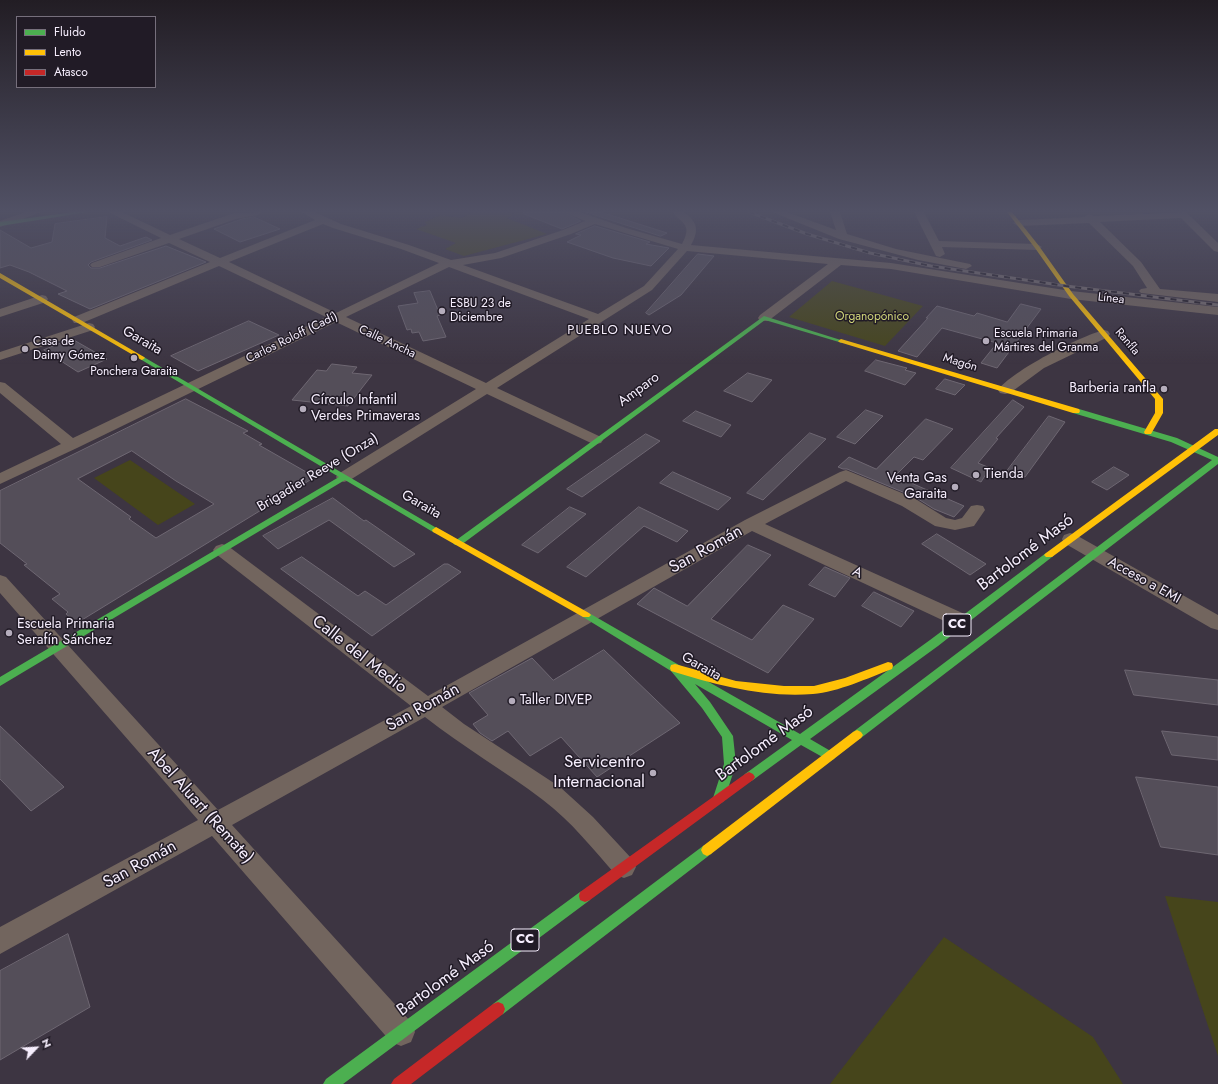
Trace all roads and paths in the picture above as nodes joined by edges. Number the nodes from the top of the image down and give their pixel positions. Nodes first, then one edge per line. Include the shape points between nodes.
1 (838, 262) edge
2 (103, 263) edge
3 (218, 263) joint
4 (443, 263) edge
5 (456, 263) edge
6 (672, 263) edge
7 (846, 263) edge
8 (945, 263) edge
9 (1048, 263) edge
10 (1136, 263) edge
11 (447, 264) junction
12 (96, 265) dead end
13 (976, 268) dead end
14 (0, 275) edge
15 (1047, 280) dead end
16 (1062, 282) junction
17 (1078, 284) dead end
18 (1133, 290) dead end
19 (1156, 292) junction
20 (1071, 295) junction
21 (1218, 298) edge
22 (42, 299) junction
23 (1218, 311) edge
24 (0, 313) edge
25 (335, 318) junction
26 (764, 318) junction
27 (600, 319) junction
28 (84, 324) junction
29 (1104, 334) junction
30 (0, 356) edge
31 (0, 386) edge
32 (191, 387) junction
33 (486, 388) junction
34 (1004, 390) junction
35 (1218, 431) edge
36 (1148, 432) junction
37 (596, 440) junction
38 (72, 444) junction
39 (1193, 449) junction
40 (1218, 460) edge
41 (344, 477) junction
42 (0, 479) edge
43 (977, 510) dead end
44 (751, 524) junction
45 (1070, 539) junction
46 (458, 543) junction
47 (222, 550) junction
48 (1096, 553) junction
49 (0, 580) edge
50 (588, 616) junction
51 (962, 621) junction
52 (1218, 622) edge
53 (934, 643) junction
54 (59, 647) junction
55 (675, 668) junction
56 (0, 682) edge
57 (426, 707) junction
58 (801, 738) junction
59 (830, 756) junction
60 (718, 798) junction
61 (215, 823) junction
62 (624, 867) junction
63 (0, 941) edge
64 (401, 1032) junction
65 (331, 1084) edge
66 (399, 1084) edge

1 - 26 street, Amparo
2 - 12 street
3 - 25 street, Calle Ancha
3 - 28 street
4 - 11 street
5 - 11 street, Carlos Roloff (Cadí)
6 - 27 street, Brigadier Reeve (Onza) via 648,288
7 - 20 street, Línea via 891,266
8 - 13 street
9 - 16 main road, Ranfla
10 - 19 street
11 - 25 street, Carlos Roloff (Cadí)
11 - 27 street
14 - 22 main road, Garaita
15 - 16 street
16 - 17 street
16 - 20 main road, Ranfla
18 - 19 street
19 - 21 street
20 - 23 street, Línea
20 - 29 main road, Ranfla
22 - 24 street
22 - 28 main road, Garaita
25 - 32 street, Carlos Roloff (Cadí)
25 - 33 street, Calle Ancha
26 - 34 main road, Magón
26 - 37 main road, Amparo
27 - 33 street, Brigadier Reeve (Onza)
28 - 30 street
28 - 32 main road, Garaita
29 - 34 street via 1062,352
29 - 36 main road, Ranfla via 1159,399 1161,409 1158,418
31 - 38 street
32 - 38 street, Carlos Roloff (Cadí)
32 - 41 main road, Garaita
33 - 37 street, Calle Ancha
33 - 41 street, Brigadier Reeve (Onza)
34 - 36 main road, Magón
35 - 39 main road, Bartolomé Masó / CC
36 - 39 main road
37 - 46 main road, Amparo
38 - 42 street, Carlos Roloff (Cadí)
39 - 40 main road
39 - 45 main road, Bartolomé Masó / CC
40 - 48 main road, CC
41 - 46 main road, Garaita
41 - 47 main road, Brigadier Reeve (Onza)
43 - 44 street, San Román via 968,522 955,525 941,522 908,502 846,474
44 - 50 street, San Román
44 - 51 street, A
45 - 48 street, Acceso a EMI
45 - 51 main road, Bartolomé Masó / CC
46 - 50 main road, Garaita
47 - 54 main road, Brigadier Reeve (Onza)
47 - 57 street, Calle del Medio
48 - 52 street, Acceso a EMI
48 - 59 main road, CC
49 - 54 street, Abel Aluart (Remate)
50 - 55 main road, Garaita
50 - 57 street, San Román
51 - 53 main road, Bartolomé Masó / CC
53 - 55 main road via 907,658 847,682 814,690 736,685
53 - 58 main road, Bartolomé Masó / CC
54 - 56 main road, Brigadier Reeve (Onza)
54 - 61 street, Abel Aluart (Remate)
55 - 58 main road, Garaita
55 - 60 main road via 706,705 727,736 730,764
57 - 61 street, San Román
57 - 62 street, Calle del Medio via 552,794 585,824
58 - 59 main road, Garaita
58 - 60 main road, Bartolomé Masó / CC
59 - 66 main road, CC
60 - 62 main road, Bartolomé Masó / CC
61 - 63 street, San Román
61 - 64 street, Abel Aluart (Remate)
62 - 64 main road, Bartolomé Masó / CC
64 - 65 main road, Bartolomé Masó / CC

